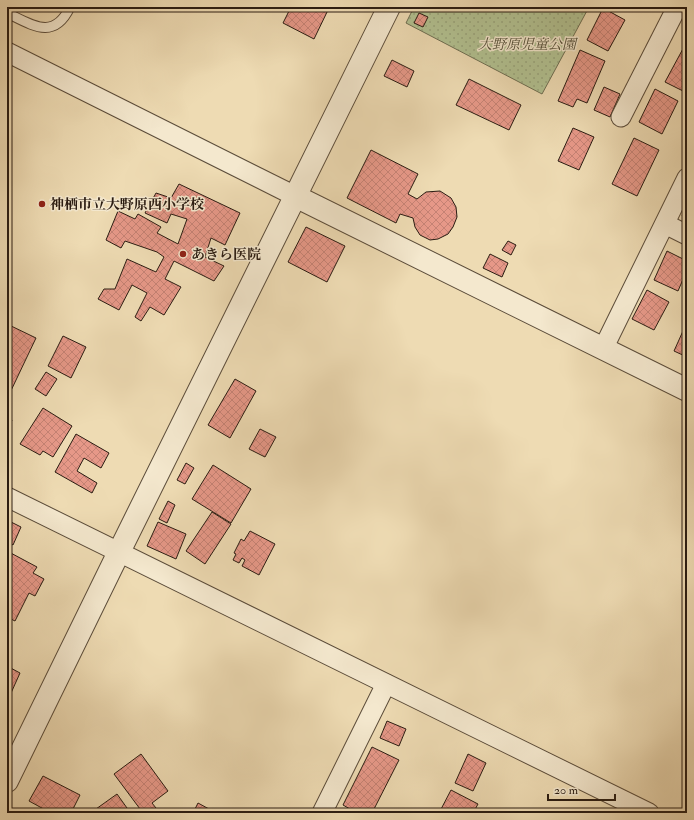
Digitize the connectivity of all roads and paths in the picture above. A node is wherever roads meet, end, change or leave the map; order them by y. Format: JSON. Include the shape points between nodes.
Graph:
{"nodes":[{"id":1,"x":70,"y":7,"type":"edge"},
{"id":2,"x":389,"y":7,"type":"edge"},
{"id":3,"x":677,"y":7,"type":"edge"},
{"id":4,"x":7,"y":13,"type":"edge"},
{"id":5,"x":7,"y":52,"type":"edge"},
{"id":6,"x":621,"y":117,"type":"dead end"},
{"id":7,"x":687,"y":178,"type":"edge"},
{"id":8,"x":295,"y":196,"type":"junction"},
{"id":9,"x":665,"y":224,"type":"junction"},
{"id":10,"x":687,"y":235,"type":"edge"},
{"id":11,"x":603,"y":349,"type":"junction"},
{"id":12,"x":687,"y":390,"type":"edge"},
{"id":13,"x":7,"y":497,"type":"edge"},
{"id":14,"x":119,"y":552,"type":"junction"},
{"id":15,"x":386,"y":684,"type":"junction"},
{"id":16,"x":7,"y":781,"type":"edge"},
{"id":17,"x":322,"y":813,"type":"edge"},
{"id":18,"x":649,"y":813,"type":"edge"}],
"edges":[{"from":1,"to":4,"type":"lane","via":[[65,17],[51,27],[36,27]]},
{"from":2,"to":8,"type":"street"},
{"from":3,"to":6,"type":"street"},
{"from":5,"to":8,"type":"street"},
{"from":7,"to":9,"type":"street"},
{"from":8,"to":11,"type":"street"},
{"from":8,"to":14,"type":"street"},
{"from":9,"to":10,"type":"street"},
{"from":9,"to":11,"type":"street"},
{"from":11,"to":12,"type":"street"},
{"from":13,"to":14,"type":"street"},
{"from":14,"to":15,"type":"street"},
{"from":14,"to":16,"type":"street"},
{"from":15,"to":17,"type":"street"},
{"from":15,"to":18,"type":"street"}]}
